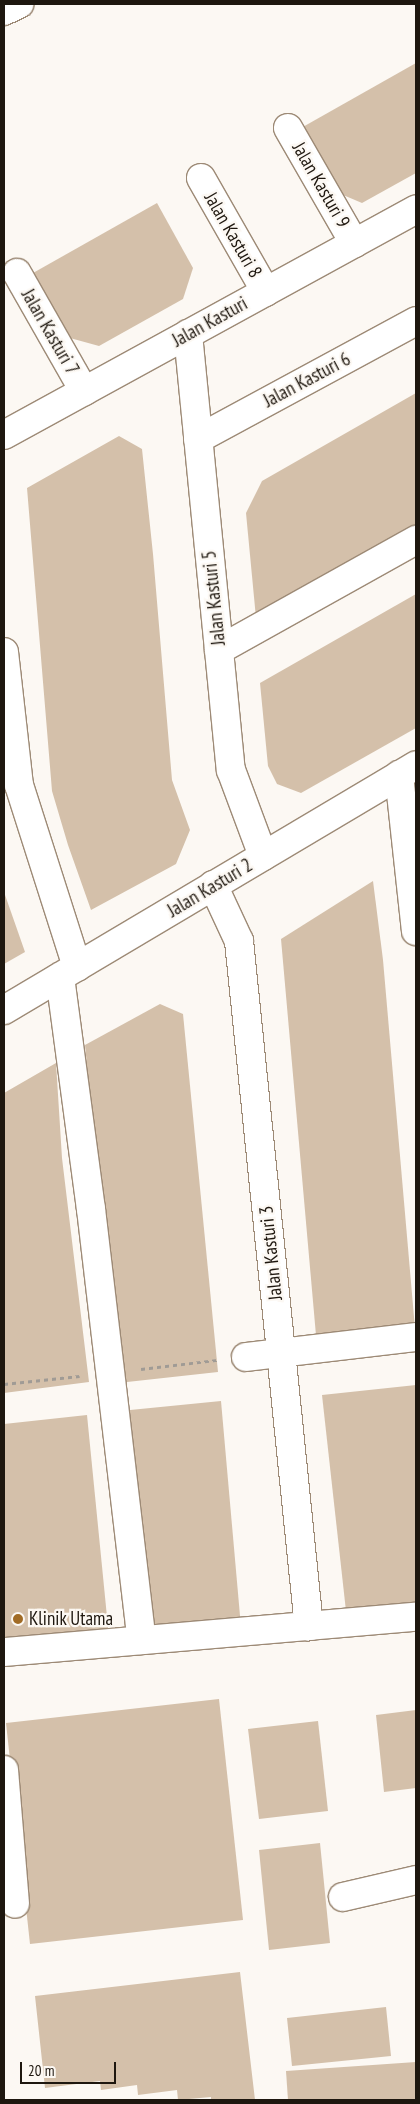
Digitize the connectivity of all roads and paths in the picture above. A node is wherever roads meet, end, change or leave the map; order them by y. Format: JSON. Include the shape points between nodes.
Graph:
{"nodes":[{"id":1,"x":18,"y":4,"type":"edge"},
{"id":2,"x":4,"y":12,"type":"edge"},
{"id":3,"x":288,"y":128,"type":"dead end"},
{"id":4,"x":200,"y":178,"type":"dead end"},
{"id":5,"x":416,"y":209,"type":"edge"},
{"id":6,"x":354,"y":243,"type":"junction"},
{"id":7,"x":16,"y":273,"type":"dead end"},
{"id":8,"x":266,"y":292,"type":"junction"},
{"id":9,"x":416,"y":321,"type":"edge"},
{"id":10,"x":188,"y":334,"type":"junction"},
{"id":11,"x":84,"y":391,"type":"junction"},
{"id":12,"x":4,"y":435,"type":"edge"},
{"id":13,"x":198,"y":439,"type":"junction"},
{"id":14,"x":416,"y":540,"type":"edge"},
{"id":15,"x":219,"y":650,"type":"junction"},
{"id":16,"x":4,"y":652,"type":"edge"},
{"id":17,"x":408,"y":770,"type":"edge"},
{"id":18,"x":263,"y":856,"type":"junction"},
{"id":19,"x":214,"y":886,"type":"junction"},
{"id":20,"x":416,"y":931,"type":"edge"},
{"id":21,"x":68,"y":972,"type":"junction"},
{"id":22,"x":4,"y":1010,"type":"edge"},
{"id":23,"x":416,"y":1337,"type":"edge"},
{"id":24,"x":281,"y":1353,"type":"junction"},
{"id":25,"x":246,"y":1357,"type":"joint"},
{"id":26,"x":111,"y":1373,"type":"junction"},
{"id":27,"x":4,"y":1384,"type":"edge"},
{"id":28,"x":416,"y":1616,"type":"edge"},
{"id":29,"x":309,"y":1626,"type":"junction"},
{"id":30,"x":142,"y":1640,"type":"junction"},
{"id":31,"x":4,"y":1652,"type":"edge"},
{"id":32,"x":4,"y":1770,"type":"edge"},
{"id":33,"x":416,"y":1880,"type":"edge"},
{"id":34,"x":342,"y":1897,"type":"dead end"},
{"id":35,"x":16,"y":1904,"type":"dead end"}],
"edges":[{"from":1,"to":2,"type":"street"},
{"from":3,"to":6,"type":"street","name":"Jalan Kasturi 9"},
{"from":4,"to":8,"type":"street","name":"Jalan Kasturi 8"},
{"from":5,"to":6,"type":"street","name":"Jalan Kasturi"},
{"from":6,"to":8,"type":"street","name":"Jalan Kasturi"},
{"from":7,"to":11,"type":"street","name":"Jalan Kasturi 7"},
{"from":8,"to":10,"type":"street","name":"Jalan Kasturi"},
{"from":9,"to":13,"type":"street","name":"Jalan Kasturi 6"},
{"from":10,"to":11,"type":"street","name":"Jalan Kasturi"},
{"from":10,"to":13,"type":"street","name":"Jalan Kasturi 5"},
{"from":11,"to":12,"type":"street","name":"Jalan Kasturi"},
{"from":13,"to":15,"type":"street","name":"Jalan Kasturi 5"},
{"from":14,"to":15,"type":"street"},
{"from":15,"to":18,"type":"street","name":"Jalan Kasturi 5","via":[[231,770]]},
{"from":16,"to":21,"type":"street","via":[[19,785]]},
{"from":17,"to":18,"type":"street","name":"Jalan Kasturi 2"},
{"from":17,"to":20,"type":"street"},
{"from":18,"to":19,"type":"street","name":"Jalan Kasturi 2"},
{"from":19,"to":21,"type":"street","name":"Jalan Kasturi 2"},
{"from":19,"to":24,"type":"street","name":"Jalan Kasturi 3","via":[[239,940]]},
{"from":21,"to":22,"type":"street","name":"Jalan Kasturi 2"},
{"from":21,"to":26,"type":"street"},
{"from":23,"to":24,"type":"street"},
{"from":24,"to":25,"type":"street"},
{"from":24,"to":29,"type":"street","name":"Jalan Kasturi 3"},
{"from":25,"to":26,"type":"path"},
{"from":26,"to":27,"type":"path"},
{"from":26,"to":30,"type":"street"},
{"from":28,"to":29,"type":"street"},
{"from":29,"to":30,"type":"street"},
{"from":30,"to":31,"type":"street"},
{"from":32,"to":35,"type":"street"},
{"from":33,"to":34,"type":"street"}]}
